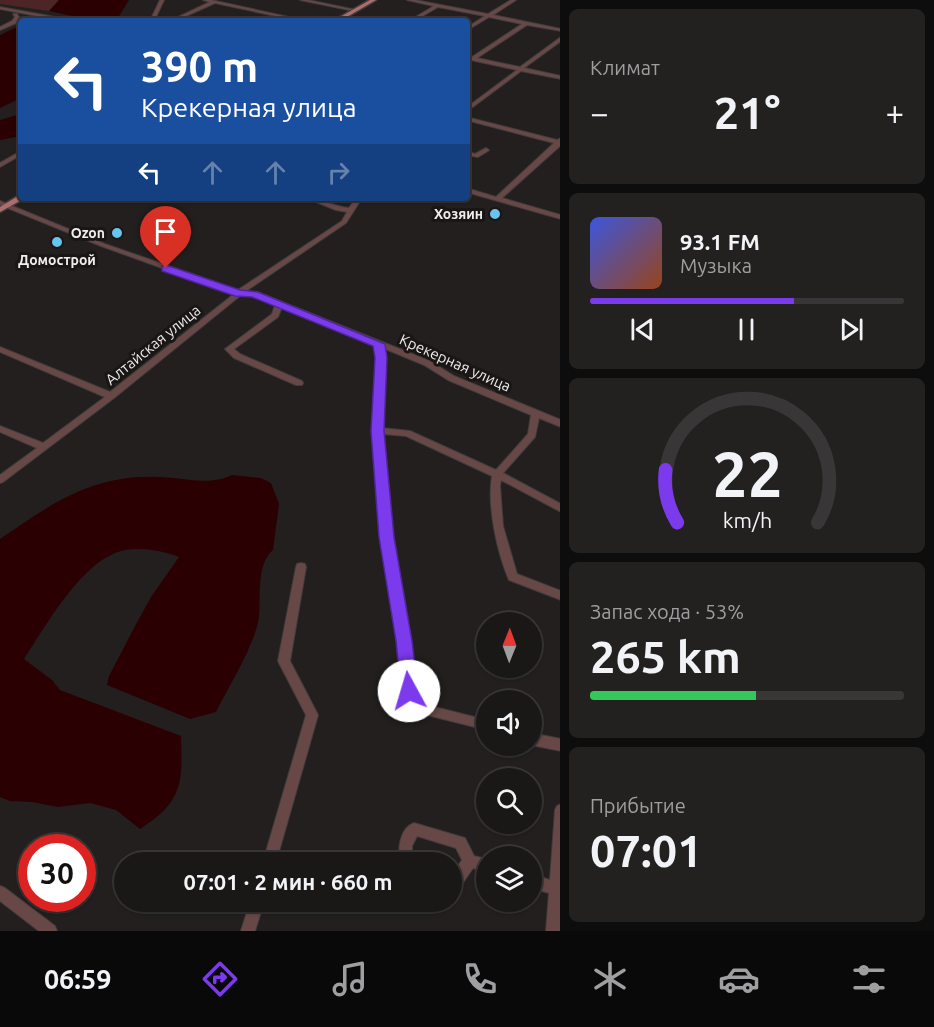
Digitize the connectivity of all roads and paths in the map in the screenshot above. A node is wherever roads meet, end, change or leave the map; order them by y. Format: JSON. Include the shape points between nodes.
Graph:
{"nodes":[{"id":1,"x":162,"y":0,"type":"edge"},
{"id":2,"x":205,"y":0,"type":"edge"},
{"id":3,"x":302,"y":0,"type":"edge"},
{"id":4,"x":374,"y":0,"type":"edge"},
{"id":5,"x":409,"y":0,"type":"edge"},
{"id":6,"x":514,"y":0,"type":"edge"},
{"id":7,"x":216,"y":1,"type":"edge"},
{"id":8,"x":437,"y":6,"type":"junction"},
{"id":9,"x":0,"y":8,"type":"edge"},
{"id":10,"x":354,"y":10,"type":"junction"},
{"id":11,"x":15,"y":15,"type":"dead end"},
{"id":12,"x":489,"y":16,"type":"junction"},
{"id":13,"x":182,"y":17,"type":"joint"},
{"id":14,"x":55,"y":18,"type":"edge"},
{"id":15,"x":153,"y":18,"type":"edge"},
{"id":16,"x":187,"y":18,"type":"edge"},
{"id":17,"x":292,"y":18,"type":"edge"},
{"id":18,"x":341,"y":18,"type":"edge"},
{"id":19,"x":416,"y":18,"type":"edge"},
{"id":20,"x":526,"y":23,"type":"junction"},
{"id":21,"x":470,"y":28,"type":"edge"},
{"id":22,"x":0,"y":29,"type":"edge"},
{"id":23,"x":560,"y":30,"type":"edge"},
{"id":24,"x":560,"y":39,"type":"edge"},
{"id":25,"x":470,"y":58,"type":"edge"},
{"id":26,"x":474,"y":58,"type":"junction"},
{"id":27,"x":520,"y":68,"type":"junction"},
{"id":28,"x":560,"y":78,"type":"edge"},
{"id":29,"x":470,"y":108,"type":"edge"},
{"id":30,"x":470,"y":119,"type":"edge"},
{"id":31,"x":560,"y":141,"type":"edge"},
{"id":32,"x":486,"y":150,"type":"dead end"},
{"id":33,"x":470,"y":154,"type":"edge"},
{"id":34,"x":18,"y":155,"type":"edge"},
{"id":35,"x":0,"y":165,"type":"edge"},
{"id":36,"x":470,"y":191,"type":"edge"},
{"id":37,"x":18,"y":199,"type":"edge"},
{"id":38,"x":497,"y":199,"type":"junction"},
{"id":39,"x":316,"y":201,"type":"edge"},
{"id":40,"x":356,"y":201,"type":"edge"},
{"id":41,"x":2,"y":206,"type":"edge"},
{"id":42,"x":351,"y":210,"type":"junction"},
{"id":43,"x":560,"y":217,"type":"edge"},
{"id":44,"x":239,"y":294,"type":"junction"},
{"id":45,"x":279,"y":305,"type":"junction"},
{"id":46,"x":379,"y":344,"type":"junction"},
{"id":47,"x":0,"y":350,"type":"edge"},
{"id":48,"x":299,"y":383,"type":"dead end"},
{"id":49,"x":111,"y":396,"type":"junction"},
{"id":50,"x":536,"y":413,"type":"junction"},
{"id":51,"x":560,"y":424,"type":"edge"},
{"id":52,"x":0,"y":429,"type":"edge"},
{"id":53,"x":378,"y":431,"type":"junction"},
{"id":54,"x":44,"y":447,"type":"junction"},
{"id":55,"x":497,"y":474,"type":"junction"},
{"id":56,"x":0,"y":480,"type":"edge"},
{"id":57,"x":560,"y":507,"type":"edge"},
{"id":58,"x":301,"y":567,"type":"dead end"},
{"id":59,"x":560,"y":596,"type":"edge"},
{"id":60,"x":476,"y":722,"type":"edge"},
{"id":61,"x":542,"y":741,"type":"edge"},
{"id":62,"x":560,"y":745,"type":"edge"},
{"id":63,"x":560,"y":836,"type":"edge"},
{"id":64,"x":271,"y":852,"type":"edge"},
{"id":65,"x":405,"y":852,"type":"edge"},
{"id":66,"x":470,"y":861,"type":"junction"},
{"id":67,"x":476,"y":863,"type":"edge"},
{"id":68,"x":462,"y":872,"type":"edge"},
{"id":69,"x":542,"y":884,"type":"edge"},
{"id":70,"x":558,"y":889,"type":"edge"},
{"id":71,"x":0,"y":892,"type":"edge"},
{"id":72,"x":254,"y":912,"type":"edge"},
{"id":73,"x":50,"y":931,"type":"edge"},
{"id":74,"x":248,"y":931,"type":"edge"},
{"id":75,"x":553,"y":931,"type":"edge"}],
"edges":[{"from":1,"to":15,"type":"street"},
{"from":2,"to":7,"type":"street"},
{"from":3,"to":10,"type":"street"},
{"from":4,"to":10,"type":"main road"},
{"from":5,"to":8,"type":"street"},
{"from":6,"to":12,"type":"street"},
{"from":7,"to":13,"type":"street"},
{"from":7,"to":17,"type":"street"},
{"from":8,"to":12,"type":"street"},
{"from":8,"to":19,"type":"street"},
{"from":9,"to":14,"type":"street"},
{"from":10,"to":18,"type":"main road"},
{"from":11,"to":22,"type":"street","via":[[14,22]]},
{"from":12,"to":20,"type":"street"},
{"from":12,"to":21,"type":"street"},
{"from":13,"to":16,"type":"street"},
{"from":20,"to":23,"type":"street"},
{"from":20,"to":26,"type":"street"},
{"from":24,"to":27,"type":"street"},
{"from":25,"to":26,"type":"street"},
{"from":26,"to":27,"type":"street"},
{"from":27,"to":28,"type":"street"},
{"from":27,"to":29,"type":"street"},
{"from":30,"to":31,"type":"street"},
{"from":31,"to":38,"type":"street"},
{"from":32,"to":33,"type":"street","via":[[476,156]]},
{"from":34,"to":35,"type":"street"},
{"from":36,"to":38,"type":"street"},
{"from":37,"to":41,"type":"main road"},
{"from":38,"to":43,"type":"street"},
{"from":39,"to":42,"type":"street","via":[[338,210]]},
{"from":40,"to":42,"type":"street","name":"Алтайская улица"},
{"from":41,"to":44,"type":"street","name":"Крекерная улица"},
{"from":42,"to":44,"type":"street","name":"Алтайская улица","via":[[350,217],[326,236]]},
{"from":44,"to":45,"type":"street","name":"Крекерная улица","via":[[254,294]]},
{"from":44,"to":49,"type":"street","name":"Алтайская улица"},
{"from":45,"to":46,"type":"street","name":"Крекерная улица"},
{"from":45,"to":48,"type":"street","via":[[275,315],[229,349]]},
{"from":46,"to":50,"type":"street","name":"Крекерная улица"},
{"from":46,"to":53,"type":"street"},
{"from":47,"to":49,"type":"street"},
{"from":49,"to":54,"type":"street","name":"Алтайская улица"},
{"from":50,"to":51,"type":"street","name":"Крекерная улица"},
{"from":50,"to":55,"type":"street","via":[[532,435]]},
{"from":52,"to":54,"type":"street"},
{"from":53,"to":55,"type":"street","via":[[407,433]]},
{"from":53,"to":60,"type":"street","via":[[387,537],[409,691],[423,709]]},
{"from":54,"to":56,"type":"street","name":"Алтайская улица"},
{"from":55,"to":57,"type":"street"},
{"from":55,"to":59,"type":"street","via":[[498,526],[513,577]]},
{"from":58,"to":64,"type":"street","via":[[284,661],[312,715]]},
{"from":61,"to":62,"type":"street"},
{"from":63,"to":70,"type":"street"},
{"from":65,"to":66,"type":"street","via":[[414,829],[459,843]]},
{"from":66,"to":67,"type":"street"},
{"from":66,"to":68,"type":"street"},
{"from":69,"to":70,"type":"street"},
{"from":70,"to":75,"type":"street"},
{"from":71,"to":73,"type":"street"},
{"from":72,"to":74,"type":"street"}]}
